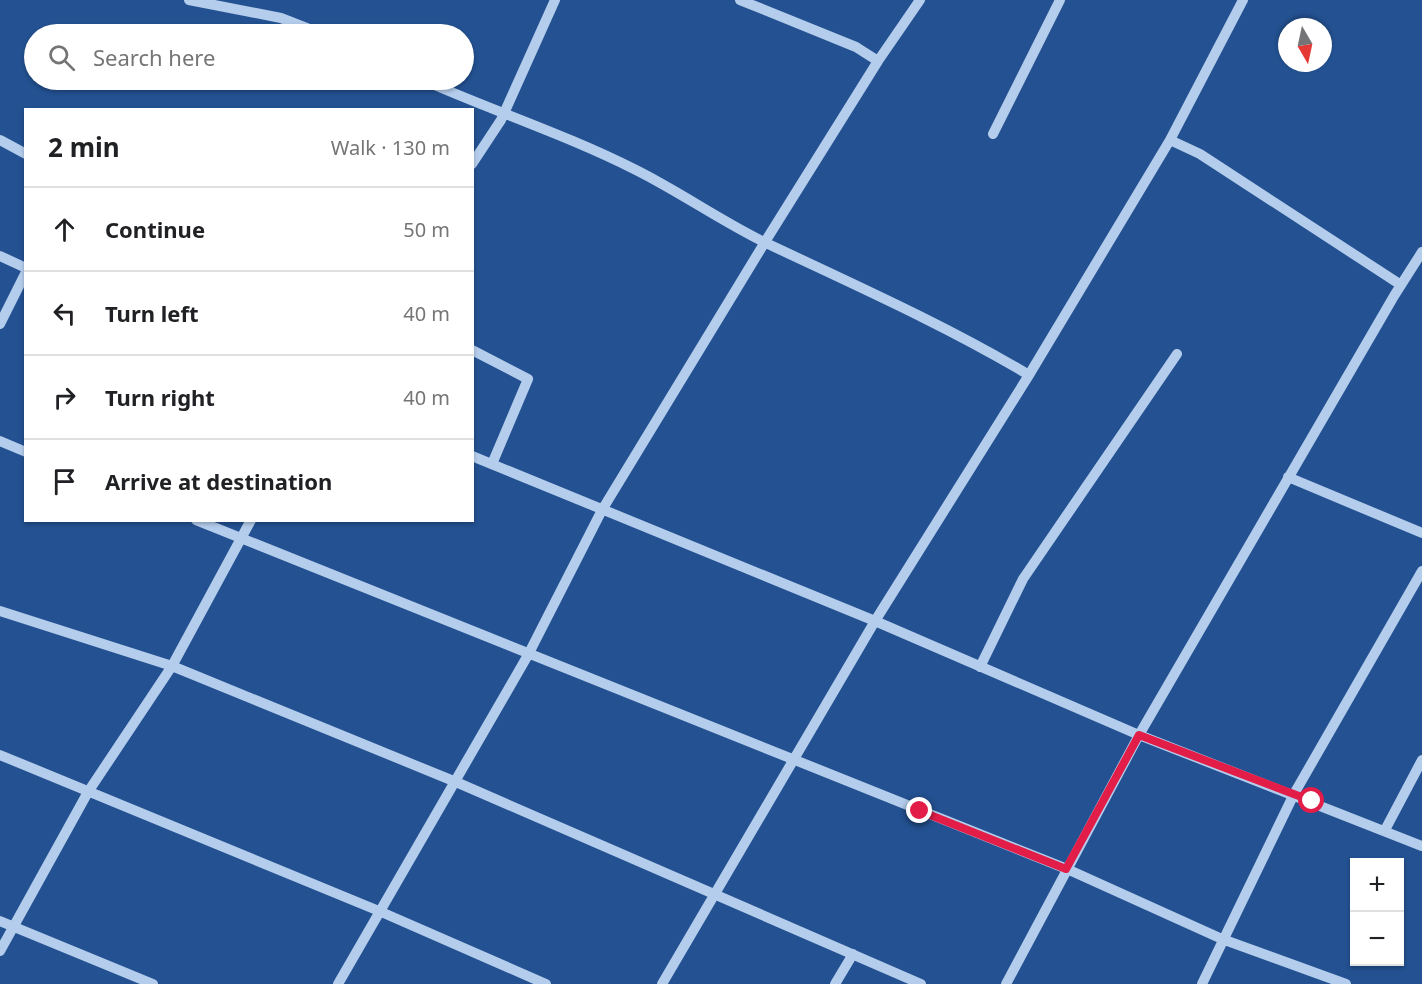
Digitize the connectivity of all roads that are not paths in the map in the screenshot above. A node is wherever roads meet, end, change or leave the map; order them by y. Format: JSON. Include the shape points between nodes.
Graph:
{"nodes":[{"id":1,"x":189,"y":0,"type":"edge"},
{"id":2,"x":555,"y":0,"type":"edge"},
{"id":3,"x":740,"y":0,"type":"edge"},
{"id":4,"x":920,"y":0,"type":"edge"},
{"id":5,"x":1060,"y":0,"type":"edge"},
{"id":6,"x":1243,"y":0,"type":"edge"},
{"id":7,"x":296,"y":24,"type":"edge"},
{"id":8,"x":878,"y":61,"type":"junction"},
{"id":9,"x":449,"y":90,"type":"edge"},
{"id":10,"x":505,"y":112,"type":"junction"},
{"id":11,"x":993,"y":134,"type":"dead end"},
{"id":12,"x":0,"y":140,"type":"edge"},
{"id":13,"x":1170,"y":140,"type":"junction"},
{"id":14,"x":24,"y":153,"type":"edge"},
{"id":15,"x":474,"y":161,"type":"edge"},
{"id":16,"x":765,"y":242,"type":"junction"},
{"id":17,"x":1422,"y":252,"type":"edge"},
{"id":18,"x":0,"y":256,"type":"edge"},
{"id":19,"x":24,"y":269,"type":"edge"},
{"id":20,"x":24,"y":274,"type":"edge"},
{"id":21,"x":1401,"y":285,"type":"junction"},
{"id":22,"x":0,"y":324,"type":"edge"},
{"id":23,"x":474,"y":351,"type":"edge"},
{"id":24,"x":1177,"y":354,"type":"dead end"},
{"id":25,"x":1029,"y":375,"type":"junction"},
{"id":26,"x":0,"y":441,"type":"edge"},
{"id":27,"x":24,"y":451,"type":"edge"},
{"id":28,"x":474,"y":457,"type":"edge"},
{"id":29,"x":492,"y":464,"type":"junction"},
{"id":30,"x":1288,"y":477,"type":"junction"},
{"id":31,"x":602,"y":510,"type":"junction"},
{"id":32,"x":201,"y":522,"type":"edge"},
{"id":33,"x":250,"y":522,"type":"edge"},
{"id":34,"x":1422,"y":532,"type":"edge"},
{"id":35,"x":241,"y":539,"type":"junction"},
{"id":36,"x":1422,"y":571,"type":"edge"},
{"id":37,"x":0,"y":611,"type":"edge"},
{"id":38,"x":875,"y":621,"type":"junction"},
{"id":39,"x":528,"y":656,"type":"junction"},
{"id":40,"x":172,"y":666,"type":"junction"},
{"id":41,"x":980,"y":667,"type":"junction"},
{"id":42,"x":1139,"y":735,"type":"junction"},
{"id":43,"x":0,"y":755,"type":"edge"},
{"id":44,"x":1422,"y":760,"type":"edge"},
{"id":45,"x":794,"y":761,"type":"junction"},
{"id":46,"x":456,"y":782,"type":"junction"},
{"id":47,"x":88,"y":792,"type":"junction"},
{"id":48,"x":1294,"y":794,"type":"junction"},
{"id":49,"x":1385,"y":830,"type":"junction"},
{"id":50,"x":1422,"y":846,"type":"edge"},
{"id":51,"x":1066,"y":869,"type":"junction"},
{"id":52,"x":717,"y":893,"type":"junction"},
{"id":53,"x":379,"y":911,"type":"junction"},
{"id":54,"x":0,"y":921,"type":"edge"},
{"id":55,"x":12,"y":926,"type":"junction"},
{"id":56,"x":1222,"y":939,"type":"junction"},
{"id":57,"x":0,"y":951,"type":"edge"},
{"id":58,"x":853,"y":954,"type":"junction"},
{"id":59,"x":153,"y":984,"type":"edge"},
{"id":60,"x":338,"y":984,"type":"edge"},
{"id":61,"x":546,"y":984,"type":"edge"},
{"id":62,"x":662,"y":984,"type":"edge"},
{"id":63,"x":835,"y":984,"type":"edge"},
{"id":64,"x":921,"y":984,"type":"edge"},
{"id":65,"x":1006,"y":984,"type":"edge"},
{"id":66,"x":1202,"y":984,"type":"edge"},
{"id":67,"x":1346,"y":984,"type":"edge"}],
"edges":[{"from":1,"to":7,"type":"street","via":[[218,3]]},
{"from":2,"to":10,"type":"street"},
{"from":3,"to":8,"type":"street","via":[[856,47]]},
{"from":4,"to":8,"type":"street"},
{"from":5,"to":11,"type":"street"},
{"from":6,"to":13,"type":"street"},
{"from":8,"to":16,"type":"street"},
{"from":9,"to":10,"type":"street"},
{"from":10,"to":15,"type":"street"},
{"from":10,"to":16,"type":"street","via":[[636,170]]},
{"from":12,"to":14,"type":"street"},
{"from":13,"to":21,"type":"street","via":[[1200,154]]},
{"from":13,"to":25,"type":"street"},
{"from":16,"to":25,"type":"street","via":[[848,280]]},
{"from":16,"to":31,"type":"street"},
{"from":17,"to":21,"type":"street"},
{"from":18,"to":19,"type":"street"},
{"from":20,"to":22,"type":"street"},
{"from":21,"to":30,"type":"street"},
{"from":23,"to":29,"type":"street","via":[[528,379]]},
{"from":24,"to":41,"type":"street","via":[[1023,579]]},
{"from":25,"to":38,"type":"street"},
{"from":26,"to":27,"type":"street"},
{"from":28,"to":29,"type":"street"},
{"from":29,"to":31,"type":"street"},
{"from":30,"to":34,"type":"street"},
{"from":30,"to":42,"type":"street"},
{"from":31,"to":38,"type":"street"},
{"from":31,"to":39,"type":"street"},
{"from":32,"to":35,"type":"street"},
{"from":33,"to":35,"type":"street"},
{"from":35,"to":39,"type":"street"},
{"from":35,"to":40,"type":"street"},
{"from":36,"to":48,"type":"street"},
{"from":37,"to":40,"type":"street"},
{"from":38,"to":41,"type":"street"},
{"from":38,"to":45,"type":"street"},
{"from":39,"to":45,"type":"street"},
{"from":39,"to":46,"type":"street"},
{"from":40,"to":46,"type":"street"},
{"from":40,"to":47,"type":"street"},
{"from":41,"to":42,"type":"street"},
{"from":42,"to":48,"type":"street"},
{"from":42,"to":51,"type":"street"},
{"from":43,"to":47,"type":"street"},
{"from":44,"to":49,"type":"street"},
{"from":45,"to":51,"type":"street"},
{"from":45,"to":52,"type":"street"},
{"from":46,"to":52,"type":"street"},
{"from":46,"to":53,"type":"street"},
{"from":47,"to":53,"type":"street"},
{"from":47,"to":55,"type":"street"},
{"from":48,"to":49,"type":"street"},
{"from":48,"to":56,"type":"street"},
{"from":49,"to":50,"type":"street"},
{"from":51,"to":56,"type":"street"},
{"from":51,"to":65,"type":"street"},
{"from":52,"to":58,"type":"street"},
{"from":52,"to":62,"type":"street"},
{"from":53,"to":60,"type":"street"},
{"from":53,"to":61,"type":"street"},
{"from":54,"to":55,"type":"street"},
{"from":55,"to":57,"type":"street"},
{"from":55,"to":59,"type":"street"},
{"from":56,"to":66,"type":"street"},
{"from":56,"to":67,"type":"street"},
{"from":58,"to":63,"type":"street"},
{"from":58,"to":64,"type":"street"}]}
